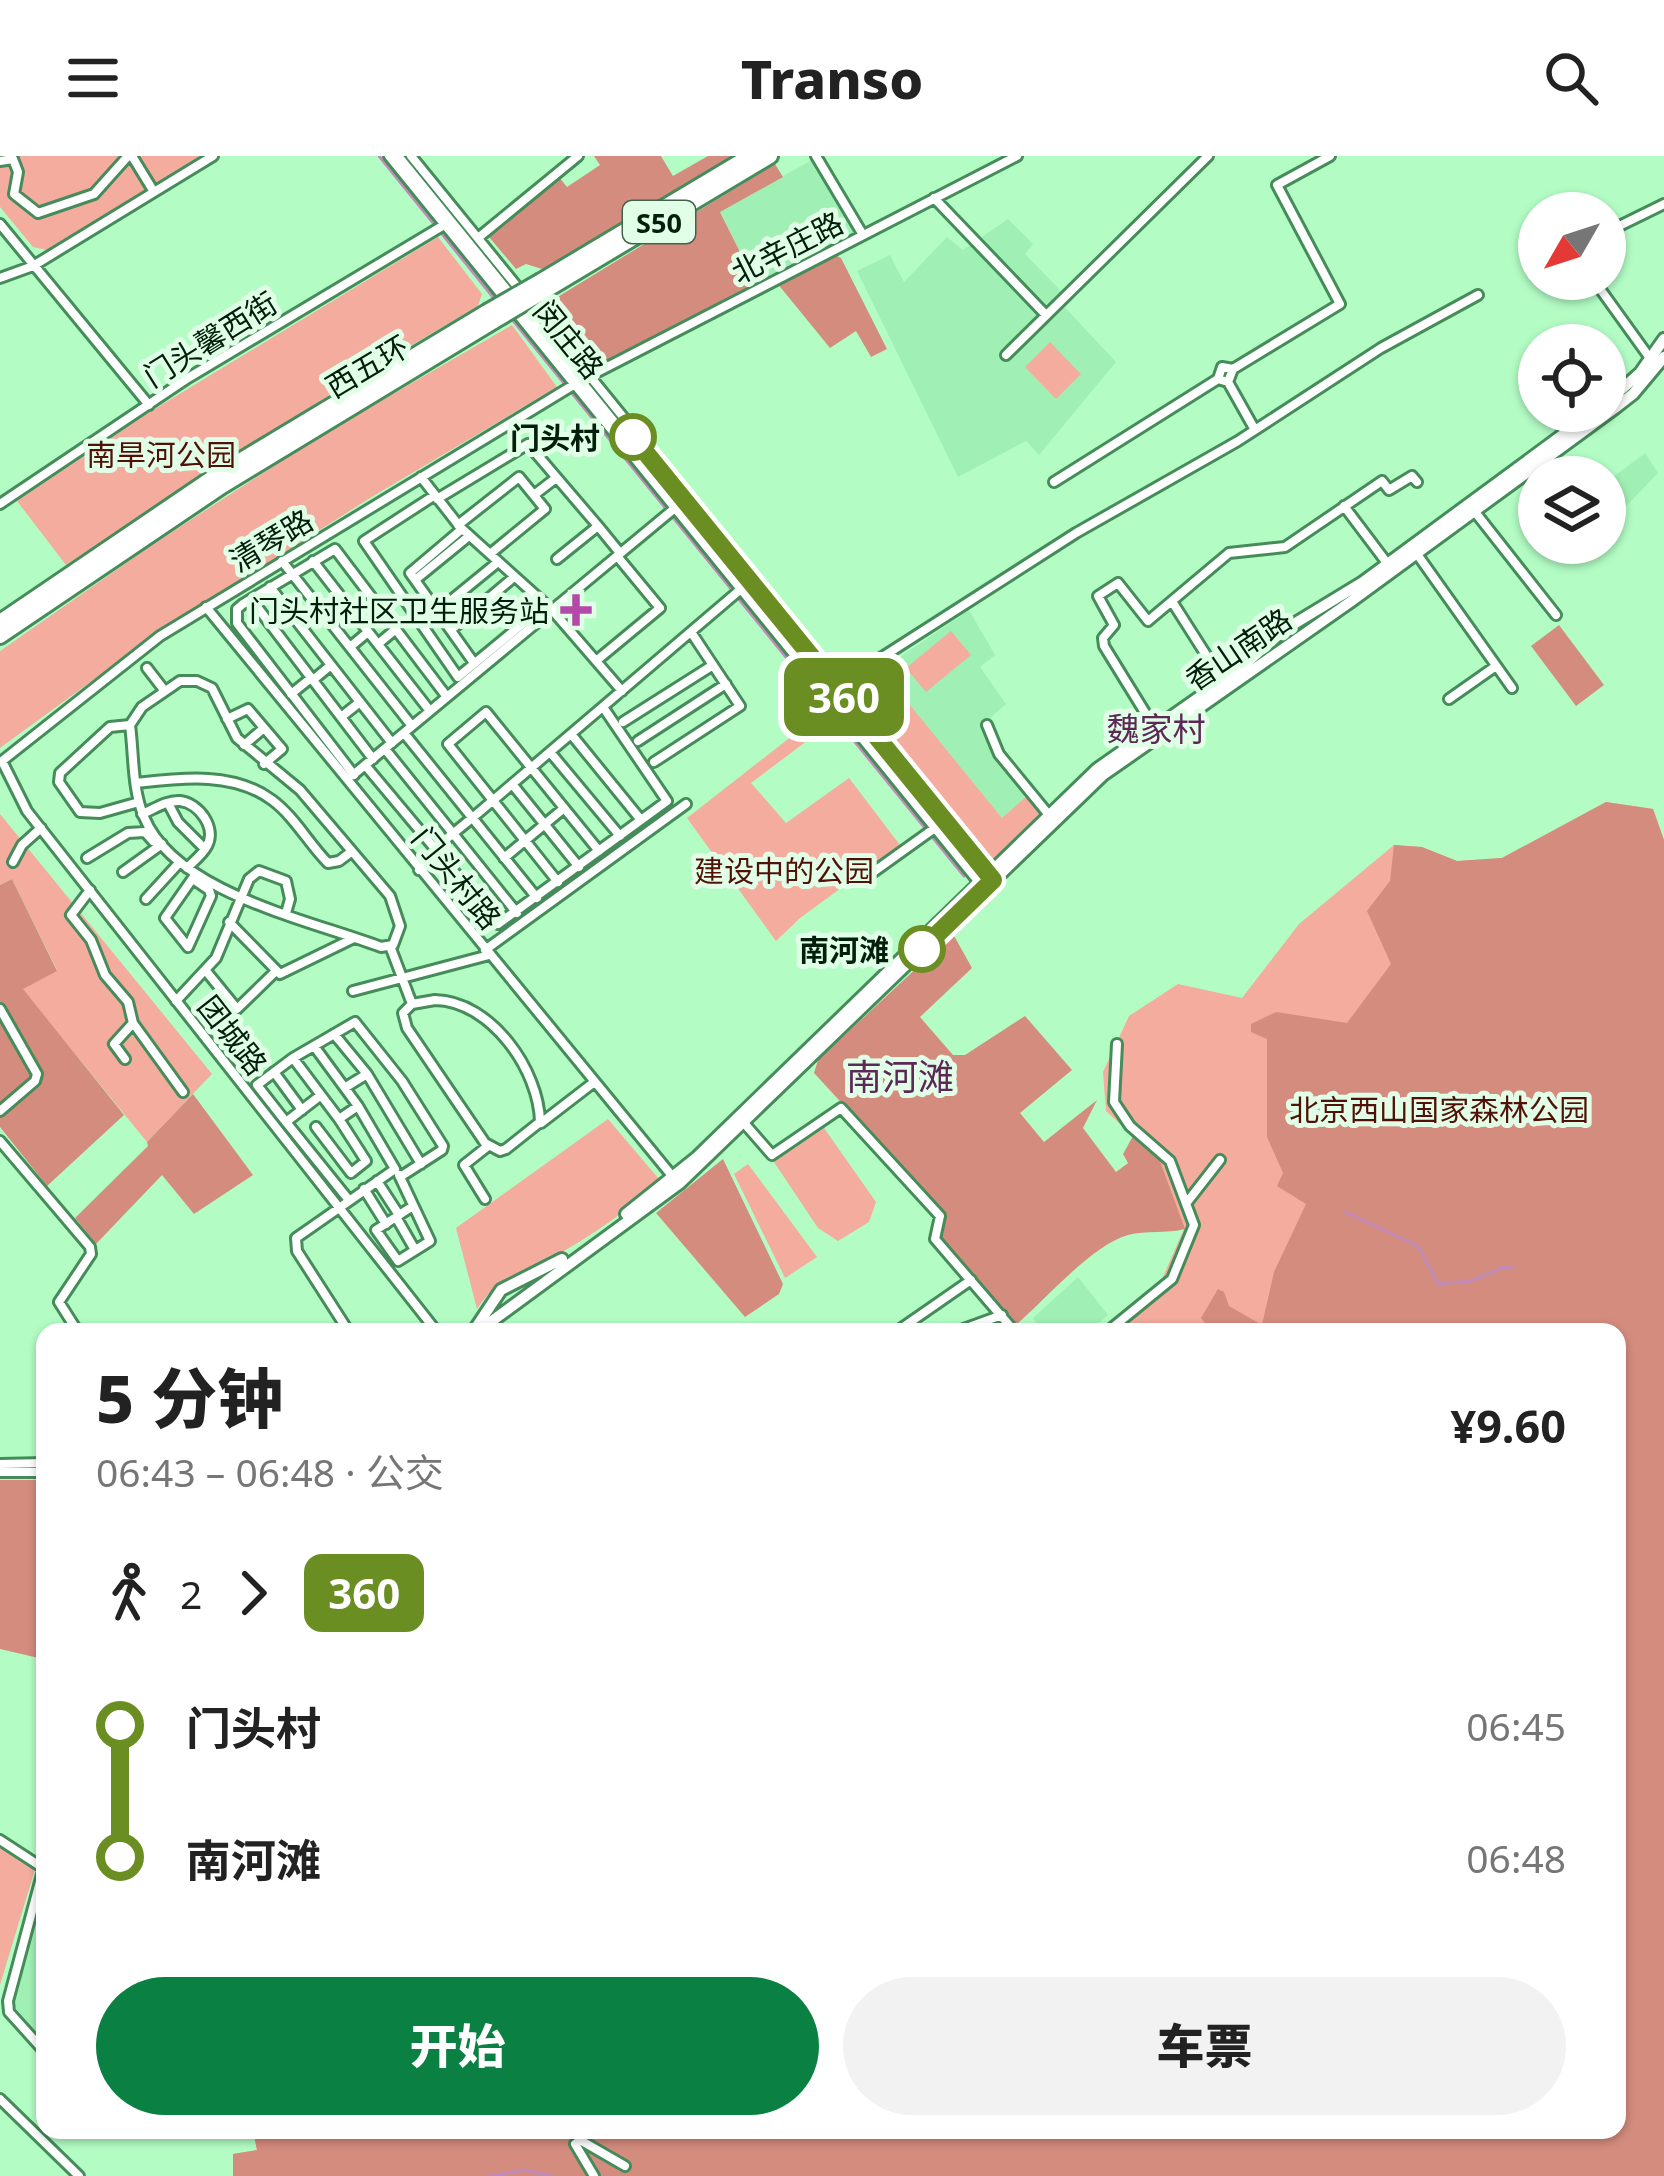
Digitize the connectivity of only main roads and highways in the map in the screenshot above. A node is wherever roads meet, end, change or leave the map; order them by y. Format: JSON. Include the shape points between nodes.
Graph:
{"nodes":[{"id":1,"x":400,"y":156,"type":"edge"},
{"id":2,"x":750,"y":156,"type":"edge"},
{"id":3,"x":770,"y":156,"type":"edge"},
{"id":4,"x":544,"y":285,"type":"junction"},
{"id":5,"x":490,"y":317,"type":"junction"},
{"id":6,"x":1664,"y":339,"type":"edge"},
{"id":7,"x":1657,"y":361,"type":"edge"},
{"id":8,"x":582,"y":379,"type":"junction"},
{"id":9,"x":1626,"y":387,"type":"edge"},
{"id":10,"x":1567,"y":432,"type":"edge"},
{"id":11,"x":0,"y":622,"type":"edge"},
{"id":12,"x":0,"y":636,"type":"edge"},
{"id":13,"x":1155,"y":730,"type":"junction"},
{"id":14,"x":988,"y":879,"type":"junction"},
{"id":15,"x":480,"y":1323,"type":"edge"},
{"id":16,"x":487,"y":1323,"type":"edge"}],
"edges":[{"from":1,"to":8,"type":"main road","name":"闵庄路"},
{"from":1,"to":8,"type":"main road","name":"闵庄路"},
{"from":2,"to":4,"type":"highway","name":"西五环","number":"S50"},
{"from":3,"to":4,"type":"highway","name":"西五环","number":"S50"},
{"from":4,"to":5,"type":"highway","name":"西五环","number":"S50","bridge":true},
{"from":5,"to":11,"type":"highway","name":"西五环","number":"S50","via":[[215,476]]},
{"from":5,"to":12,"type":"highway","name":"西五环","number":"S50"},
{"from":6,"to":7,"type":"main road","name":"香山南路"},
{"from":7,"to":9,"type":"main road","name":"香山南路"},
{"from":7,"to":13,"type":"main road","name":"香山南路","via":[[1633,394],[1475,512]]},
{"from":8,"to":14,"type":"main road","name":"闵庄路"},
{"from":8,"to":14,"type":"main road","name":"闵庄路","via":[[938,827]]},
{"from":10,"to":13,"type":"main road","name":"香山南路"},
{"from":13,"to":14,"type":"main road","name":"香山南路"},
{"from":13,"to":14,"type":"main road","name":"香山南路","via":[[1097,769]]},
{"from":14,"to":15,"type":"main road","name":"香山南路","via":[[674,1178],[574,1251],[501,1289]]},
{"from":14,"to":16,"type":"main road","name":"香山南路","via":[[660,1200]]}]}
